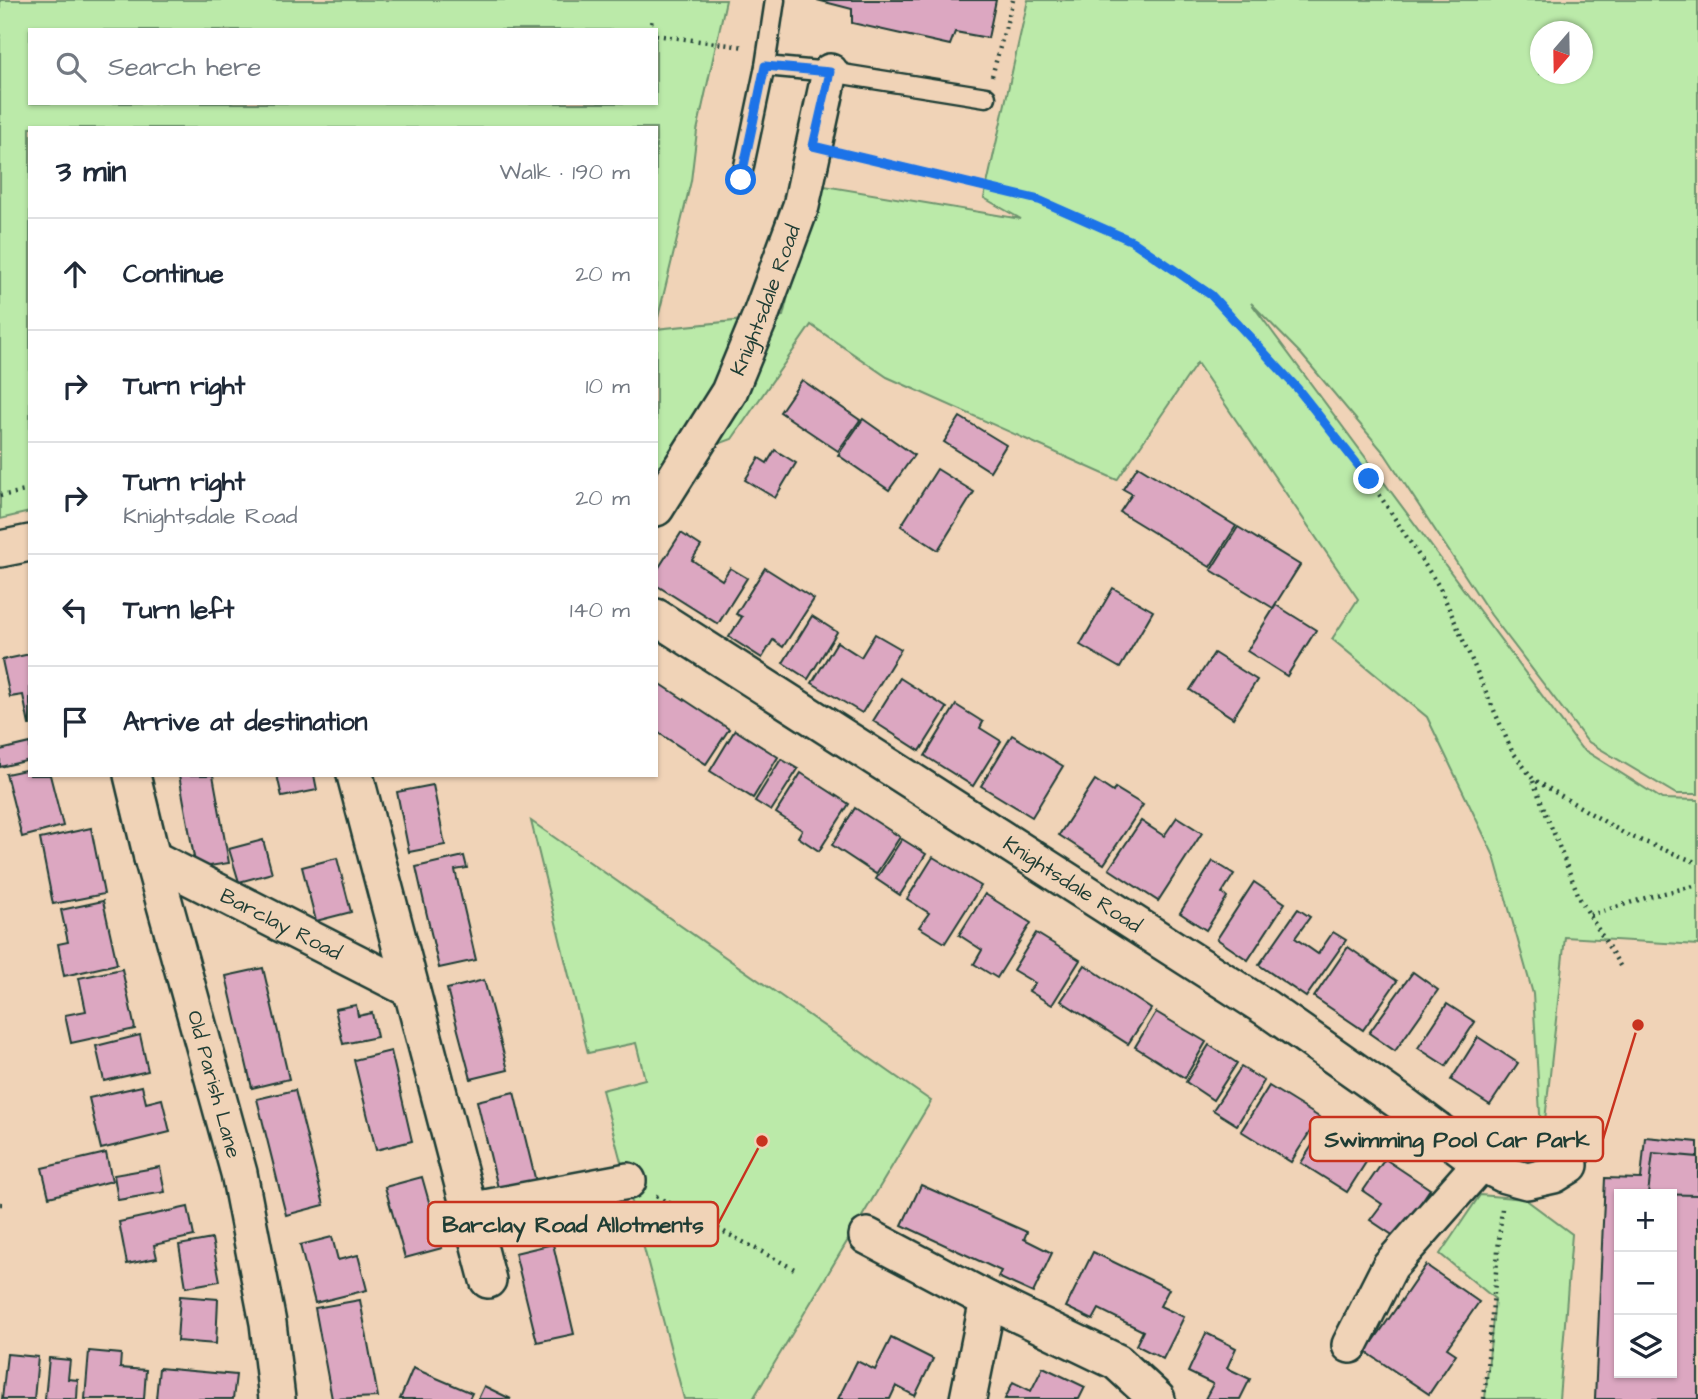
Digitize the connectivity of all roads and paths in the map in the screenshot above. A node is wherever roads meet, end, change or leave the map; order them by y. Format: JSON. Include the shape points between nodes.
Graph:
{"nodes":[{"id":1,"x":775,"y":0,"type":"edge"},
{"id":2,"x":1013,"y":0,"type":"edge"},
{"id":3,"x":652,"y":18,"type":"dead end"},
{"id":4,"x":650,"y":28,"type":"edge"},
{"id":5,"x":658,"y":35,"type":"edge"},
{"id":6,"x":765,"y":58,"type":"junction"},
{"id":7,"x":830,"y":72,"type":"junction"},
{"id":8,"x":986,"y":97,"type":"joint"},
{"id":9,"x":813,"y":146,"type":"junction"},
{"id":10,"x":741,"y":180,"type":"dead end"},
{"id":11,"x":28,"y":490,"type":"edge"},
{"id":12,"x":0,"y":496,"type":"edge"},
{"id":13,"x":658,"y":505,"type":"edge"},
{"id":14,"x":28,"y":543,"type":"edge"},
{"id":15,"x":0,"y":549,"type":"edge"},
{"id":16,"x":658,"y":618,"type":"edge"},
{"id":17,"x":132,"y":777,"type":"edge"},
{"id":18,"x":356,"y":777,"type":"edge"},
{"id":19,"x":1533,"y":779,"type":"junction"},
{"id":20,"x":152,"y":858,"type":"junction"},
{"id":21,"x":1698,"y":863,"type":"edge"},
{"id":22,"x":1698,"y":885,"type":"edge"},
{"id":23,"x":1590,"y":915,"type":"junction"},
{"id":24,"x":1622,"y":969,"type":"dead end"},
{"id":25,"x":411,"y":990,"type":"junction"},
{"id":26,"x":1570,"y":1165,"type":"dead end"},
{"id":27,"x":1493,"y":1169,"type":"junction"},
{"id":28,"x":628,"y":1181,"type":"joint"},
{"id":29,"x":469,"y":1211,"type":"junction"},
{"id":30,"x":867,"y":1236,"type":"dead end"},
{"id":31,"x":798,"y":1270,"type":"dead end"},
{"id":32,"x":488,"y":1280,"type":"dead end"},
{"id":33,"x":988,"y":1300,"type":"junction"},
{"id":34,"x":1350,"y":1345,"type":"dead end"},
{"id":35,"x":277,"y":1399,"type":"edge"},
{"id":36,"x":968,"y":1399,"type":"edge"},
{"id":37,"x":1157,"y":1399,"type":"edge"},
{"id":38,"x":1484,"y":1399,"type":"edge"}],
"edges":[{"from":1,"to":6,"type":"lane"},
{"from":2,"to":8,"type":"path"},
{"from":3,"to":4,"type":"path"},
{"from":5,"to":6,"type":"path"},
{"from":6,"to":7,"type":"lane"},
{"from":6,"to":10,"type":"lane"},
{"from":7,"to":8,"type":"lane"},
{"from":7,"to":9,"type":"street","name":"Knightsdale Road"},
{"from":9,"to":13,"type":"street","name":"Knightsdale Road","via":[[801,206],[729,392]]},
{"from":9,"to":19,"type":"path","via":[[1039,200],[1132,241],[1211,295],[1297,388],[1369,479],[1440,588],[1512,751]]},
{"from":11,"to":12,"type":"path"},
{"from":14,"to":15,"type":"street"},
{"from":16,"to":27,"type":"street","name":"Knightsdale Road","via":[[1266,1008]]},
{"from":17,"to":20,"type":"street","name":"Old Parish Lane"},
{"from":18,"to":25,"type":"street"},
{"from":19,"to":21,"type":"path","via":[[1627,835]]},
{"from":19,"to":23,"type":"path"},
{"from":20,"to":25,"type":"street","name":"Barclay Road"},
{"from":20,"to":35,"type":"street","name":"Old Parish Lane","via":[[239,1173],[268,1323]]},
{"from":22,"to":23,"type":"path"},
{"from":23,"to":24,"type":"path"},
{"from":25,"to":29,"type":"street"},
{"from":26,"to":27,"type":"street","via":[[1554,1175],[1527,1181]]},
{"from":27,"to":34,"type":"street","via":[[1390,1266]]},
{"from":27,"to":38,"type":"path"},
{"from":28,"to":29,"type":"street"},
{"from":28,"to":31,"type":"path"},
{"from":29,"to":32,"type":"street"},
{"from":30,"to":33,"type":"street"},
{"from":33,"to":36,"type":"street"},
{"from":33,"to":37,"type":"street","via":[[1117,1362]]}]}
